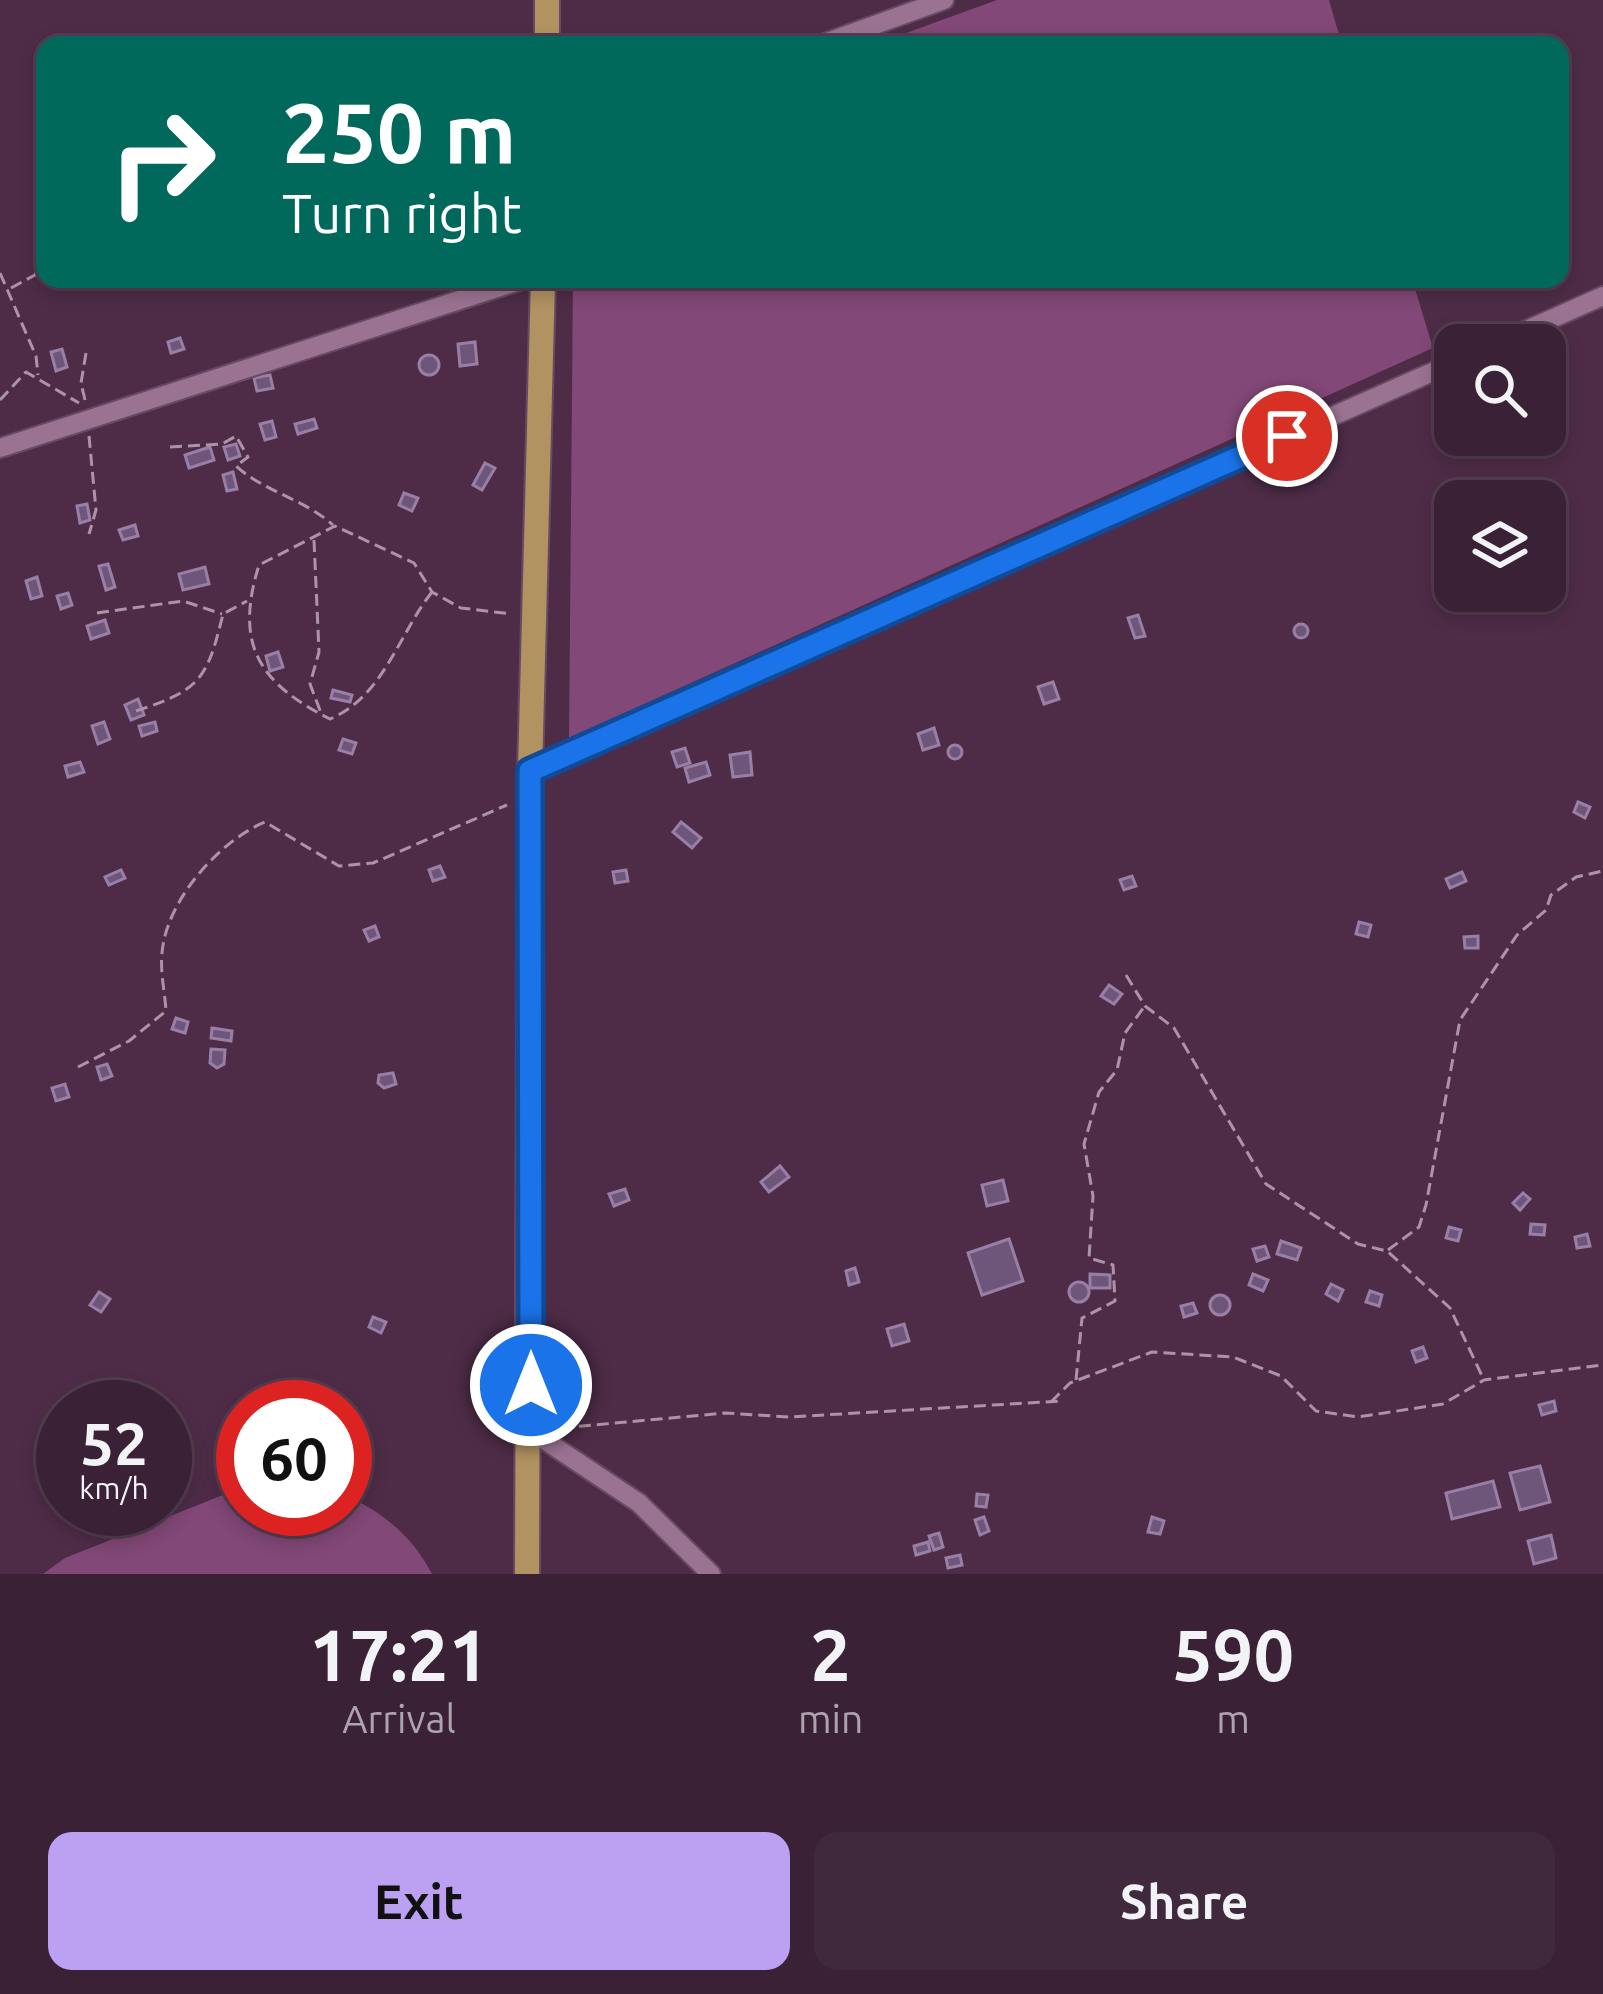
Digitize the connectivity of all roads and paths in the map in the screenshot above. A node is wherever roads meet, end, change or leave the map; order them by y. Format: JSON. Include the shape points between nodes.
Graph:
{"nodes":[{"id":1,"x":547,"y":0,"type":"edge"},
{"id":2,"x":944,"y":0,"type":"edge"},
{"id":3,"x":547,"y":36,"type":"edge"},
{"id":4,"x":844,"y":36,"type":"edge"},
{"id":5,"x":36,"y":272,"type":"edge"},
{"id":6,"x":0,"y":273,"type":"edge"},
{"id":7,"x":497,"y":288,"type":"edge"},
{"id":8,"x":543,"y":288,"type":"edge"},
{"id":9,"x":9,"y":289,"type":"junction"},
{"id":10,"x":1603,"y":296,"type":"edge"},
{"id":11,"x":1540,"y":324,"type":"edge"},
{"id":12,"x":87,"y":347,"type":"dead end"},
{"id":13,"x":1434,"y":372,"type":"edge"},
{"id":14,"x":38,"y":377,"type":"junction"},
{"id":15,"x":2,"y":389,"type":"edge"},
{"id":16,"x":0,"y":400,"type":"edge"},
{"id":17,"x":90,"y":419,"type":"junction"},
{"id":18,"x":170,"y":447,"type":"dead end"},
{"id":19,"x":0,"y":448,"type":"edge"},
{"id":20,"x":334,"y":526,"type":"junction"},
{"id":21,"x":314,"y":538,"type":"junction"},
{"id":22,"x":432,"y":592,"type":"junction"},
{"id":23,"x":248,"y":600,"type":"junction"},
{"id":24,"x":97,"y":613,"type":"dead end"},
{"id":25,"x":223,"y":614,"type":"junction"},
{"id":26,"x":534,"y":617,"type":"junction"},
{"id":27,"x":136,"y":711,"type":"dead end"},
{"id":28,"x":322,"y":715,"type":"junction"},
{"id":29,"x":530,"y":782,"type":"junction"},
{"id":30,"x":1603,"y":871,"type":"edge"},
{"id":31,"x":1126,"y":975,"type":"dead end"},
{"id":32,"x":1145,"y":1006,"type":"junction"},
{"id":33,"x":78,"y":1067,"type":"dead end"},
{"id":34,"x":1387,"y":1251,"type":"junction"},
{"id":35,"x":1603,"y":1365,"type":"edge"},
{"id":36,"x":1484,"y":1380,"type":"junction"},
{"id":37,"x":1076,"y":1381,"type":"junction"},
{"id":38,"x":1062,"y":1401,"type":"dead end"},
{"id":39,"x":1051,"y":1402,"type":"junction"},
{"id":40,"x":531,"y":1431,"type":"junction"},
{"id":41,"x":527,"y":1574,"type":"edge"},
{"id":42,"x":711,"y":1574,"type":"edge"}],
"edges":[{"from":1,"to":3,"type":"main road"},
{"from":2,"to":4,"type":"street"},
{"from":5,"to":9,"type":"path"},
{"from":6,"to":9,"type":"path"},
{"from":7,"to":17,"type":"street"},
{"from":8,"to":26,"type":"main road"},
{"from":9,"to":14,"type":"path"},
{"from":10,"to":11,"type":"street"},
{"from":12,"to":17,"type":"path","via":[[81,383]]},
{"from":13,"to":29,"type":"street"},
{"from":14,"to":15,"type":"path","via":[[26,372]]},
{"from":14,"to":17,"type":"path","via":[[76,399]]},
{"from":15,"to":16,"type":"path"},
{"from":17,"to":19,"type":"street"},
{"from":18,"to":20,"type":"path","via":[[236,436],[248,457],[236,466],[249,478],[309,504]]},
{"from":20,"to":21,"type":"path"},
{"from":20,"to":22,"type":"path","via":[[414,563]]},
{"from":21,"to":23,"type":"path","via":[[260,565]]},
{"from":21,"to":28,"type":"path","via":[[319,652],[310,684]]},
{"from":22,"to":26,"type":"path","via":[[461,608]]},
{"from":22,"to":28,"type":"path","via":[[355,708]]},
{"from":23,"to":25,"type":"path"},
{"from":23,"to":28,"type":"path","via":[[264,675]]},
{"from":24,"to":25,"type":"path","via":[[183,601]]},
{"from":25,"to":27,"type":"path","via":[[210,665],[188,694]]},
{"from":26,"to":29,"type":"main road"},
{"from":29,"to":33,"type":"path","via":[[452,833],[374,862],[339,866],[265,822],[238,833],[174,911],[162,952],[166,1011]]},
{"from":29,"to":40,"type":"main road"},
{"from":30,"to":34,"type":"path","via":[[1551,895],[1460,1020],[1426,1205],[1419,1227]]},
{"from":31,"to":32,"type":"path"},
{"from":32,"to":34,"type":"path","via":[[1174,1028],[1266,1184],[1358,1244]]},
{"from":32,"to":37,"type":"path","via":[[1124,1033],[1084,1144],[1094,1196],[1089,1258],[1113,1265],[1115,1301],[1082,1318]]},
{"from":34,"to":36,"type":"path","via":[[1450,1308]]},
{"from":35,"to":36,"type":"path"},
{"from":36,"to":37,"type":"path","via":[[1443,1404],[1358,1418],[1316,1412],[1281,1376],[1234,1357],[1152,1352]]},
{"from":37,"to":39,"type":"path"},
{"from":38,"to":39,"type":"path"},
{"from":39,"to":40,"type":"path","via":[[789,1417],[725,1413]]},
{"from":40,"to":41,"type":"main road"},
{"from":40,"to":42,"type":"street","via":[[639,1503]]}]}
